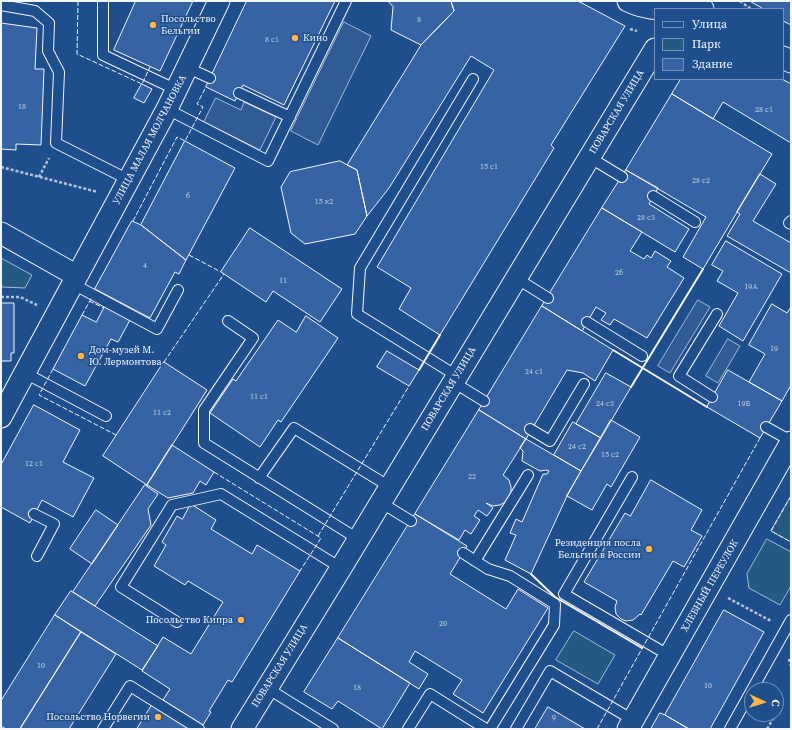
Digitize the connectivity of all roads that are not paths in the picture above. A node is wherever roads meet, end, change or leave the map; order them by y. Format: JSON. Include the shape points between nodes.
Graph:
{"nodes":[{"id":1,"x":103,"y":1,"type":"edge"},
{"id":2,"x":219,"y":1,"type":"edge"},
{"id":3,"x":346,"y":1,"type":"edge"},
{"id":4,"x":628,"y":1,"type":"edge"},
{"id":5,"x":1,"y":5,"type":"edge"},
{"id":6,"x":681,"y":6,"type":"edge"},
{"id":7,"x":654,"y":8,"type":"edge"},
{"id":8,"x":667,"y":8,"type":"edge"},
{"id":9,"x":696,"y":8,"type":"edge"},
{"id":10,"x":654,"y":51,"type":"edge"},
{"id":11,"x":188,"y":68,"type":"junction"},
{"id":12,"x":210,"y":78,"type":"dead end"},
{"id":13,"x":473,"y":79,"type":"dead end"},
{"id":14,"x":177,"y":90,"type":"junction"},
{"id":15,"x":239,"y":93,"type":"dead end"},
{"id":16,"x":168,"y":109,"type":"junction"},
{"id":17,"x":290,"y":117,"type":"junction"},
{"id":18,"x":590,"y":157,"type":"junction"},
{"id":19,"x":622,"y":177,"type":"dead end"},
{"id":20,"x":129,"y":180,"type":"junction"},
{"id":21,"x":653,"y":196,"type":"dead end"},
{"id":22,"x":791,"y":221,"type":"edge"},
{"id":23,"x":695,"y":222,"type":"dead end"},
{"id":24,"x":791,"y":224,"type":"edge"},
{"id":25,"x":1,"y":232,"type":"edge"},
{"id":26,"x":516,"y":278,"type":"junction"},
{"id":27,"x":74,"y":280,"type":"junction"},
{"id":28,"x":178,"y":290,"type":"dead end"},
{"id":29,"x":548,"y":298,"type":"dead end"},
{"id":30,"x":717,"y":314,"type":"dead end"},
{"id":31,"x":228,"y":321,"type":"dead end"},
{"id":32,"x":587,"y":322,"type":"dead end"},
{"id":33,"x":642,"y":356,"type":"dead end"},
{"id":34,"x":25,"y":373,"type":"junction"},
{"id":35,"x":455,"y":379,"type":"junction"},
{"id":36,"x":584,"y":384,"type":"dead end"},
{"id":37,"x":712,"y":397,"type":"dead end"},
{"id":38,"x":484,"y":401,"type":"dead end"},
{"id":39,"x":106,"y":416,"type":"dead end"},
{"id":40,"x":1,"y":417,"type":"edge"},
{"id":41,"x":766,"y":427,"type":"dead end"},
{"id":42,"x":530,"y":429,"type":"dead end"},
{"id":43,"x":791,"y":442,"type":"edge"},
{"id":44,"x":528,"y":475,"type":"dead end"},
{"id":45,"x":632,"y":477,"type":"dead end"},
{"id":46,"x":259,"y":478,"type":"junction"},
{"id":47,"x":385,"y":494,"type":"junction"},
{"id":48,"x":34,"y":514,"type":"dead end"},
{"id":49,"x":411,"y":521,"type":"dead end"},
{"id":50,"x":358,"y":539,"type":"junction"},
{"id":51,"x":463,"y":553,"type":"dead end"},
{"id":52,"x":37,"y":556,"type":"dead end"},
{"id":53,"x":475,"y":561,"type":"junction"},
{"id":54,"x":341,"y":568,"type":"junction"},
{"id":55,"x":791,"y":620,"type":"edge"},
{"id":56,"x":177,"y":622,"type":"dead end"},
{"id":57,"x":670,"y":656,"type":"junction"},
{"id":58,"x":267,"y":688,"type":"junction"},
{"id":59,"x":631,"y":724,"type":"edge"},
{"id":60,"x":103,"y":729,"type":"edge"},
{"id":61,"x":200,"y":729,"type":"edge"},
{"id":62,"x":242,"y":729,"type":"edge"},
{"id":63,"x":333,"y":729,"type":"edge"},
{"id":64,"x":408,"y":729,"type":"edge"},
{"id":65,"x":486,"y":729,"type":"edge"},
{"id":66,"x":490,"y":729,"type":"edge"},
{"id":67,"x":516,"y":729,"type":"edge"},
{"id":68,"x":730,"y":729,"type":"edge"}],
"edges":[{"from":1,"to":14,"type":"lane","via":[[103,56]]},
{"from":2,"to":11,"type":"street","name":"УЛИЦА МАЛАЯ МОЛЧАНОВКА"},
{"from":3,"to":17,"type":"lane"},
{"from":4,"to":7,"type":"street","via":[[638,6]]},
{"from":5,"to":20,"type":"lane","via":[[35,11],[49,23],[48,51],[59,72],[56,143]]},
{"from":6,"to":8,"type":"street"},
{"from":6,"to":9,"type":"street"},
{"from":10,"to":18,"type":"street","name":"ПОВАРСКАЯ УЛИЦА"},
{"from":11,"to":12,"type":"lane"},
{"from":11,"to":14,"type":"street","name":"УЛИЦА МАЛАЯ МОЛЧАНОВКА"},
{"from":13,"to":35,"type":"lane","via":[[360,268],[357,314]]},
{"from":14,"to":16,"type":"street","name":"УЛИЦА МАЛАЯ МОЛЧАНОВКА"},
{"from":15,"to":17,"type":"lane"},
{"from":16,"to":17,"type":"lane","via":[[268,161]]},
{"from":16,"to":20,"type":"street","name":"УЛИЦА МАЛАЯ МОЛЧАНОВКА"},
{"from":18,"to":19,"type":"lane"},
{"from":18,"to":26,"type":"street","name":"ПОВАРСКАЯ УЛИЦА"},
{"from":20,"to":27,"type":"street","name":"УЛИЦА МАЛАЯ МОЛЧАНОВКА"},
{"from":21,"to":23,"type":"lane"},
{"from":22,"to":24,"type":"lane"},
{"from":25,"to":27,"type":"street"},
{"from":26,"to":29,"type":"lane"},
{"from":26,"to":35,"type":"street","name":"ПОВАРСКАЯ УЛИЦА"},
{"from":27,"to":28,"type":"lane","via":[[158,329]]},
{"from":27,"to":34,"type":"street","name":"УЛИЦА МАЛАЯ МОЛЧАНОВКА"},
{"from":30,"to":37,"type":"lane","via":[[679,376]]},
{"from":31,"to":46,"type":"lane","via":[[253,338],[204,410],[204,443]]},
{"from":32,"to":33,"type":"lane"},
{"from":34,"to":39,"type":"lane"},
{"from":34,"to":40,"type":"street","name":"УЛИЦА МАЛАЯ МОЛЧАНОВКА"},
{"from":35,"to":38,"type":"lane"},
{"from":35,"to":47,"type":"street","name":"ПОВАРСКАЯ УЛИЦА"},
{"from":36,"to":42,"type":"lane","via":[[550,441]]},
{"from":41,"to":43,"type":"lane"},
{"from":43,"to":57,"type":"street","name":"ХЛЕБНЫЙ ПЕРЕУЛОК"},
{"from":44,"to":53,"type":"lane"},
{"from":45,"to":57,"type":"lane","via":[[564,594]]},
{"from":46,"to":47,"type":"lane","via":[[294,428]]},
{"from":46,"to":50,"type":"lane"},
{"from":47,"to":49,"type":"lane"},
{"from":47,"to":50,"type":"street","name":"ПОВАРСКАЯ УЛИЦА"},
{"from":48,"to":52,"type":"lane","via":[[54,524]]},
{"from":50,"to":54,"type":"street","name":"ПОВАРСКАЯ УЛИЦА"},
{"from":51,"to":53,"type":"lane"},
{"from":53,"to":66,"type":"lane","via":[[488,569],[510,576],[555,604],[554,625]]},
{"from":54,"to":56,"type":"lane","via":[[220,494],[172,504],[121,587]]},
{"from":54,"to":58,"type":"street","name":"ПОВАРСКАЯ УЛИЦА"},
{"from":55,"to":68,"type":"lane"},
{"from":57,"to":59,"type":"street","name":"ХЛЕБНЫЙ ПЕРЕУЛОК"},
{"from":58,"to":62,"type":"street","name":"ПОВАРСКАЯ УЛИЦА"},
{"from":58,"to":63,"type":"lane"},
{"from":59,"to":67,"type":"lane","via":[[550,672]]},
{"from":60,"to":61,"type":"lane","via":[[130,686]]},
{"from":64,"to":65,"type":"lane","via":[[430,694]]}]}
